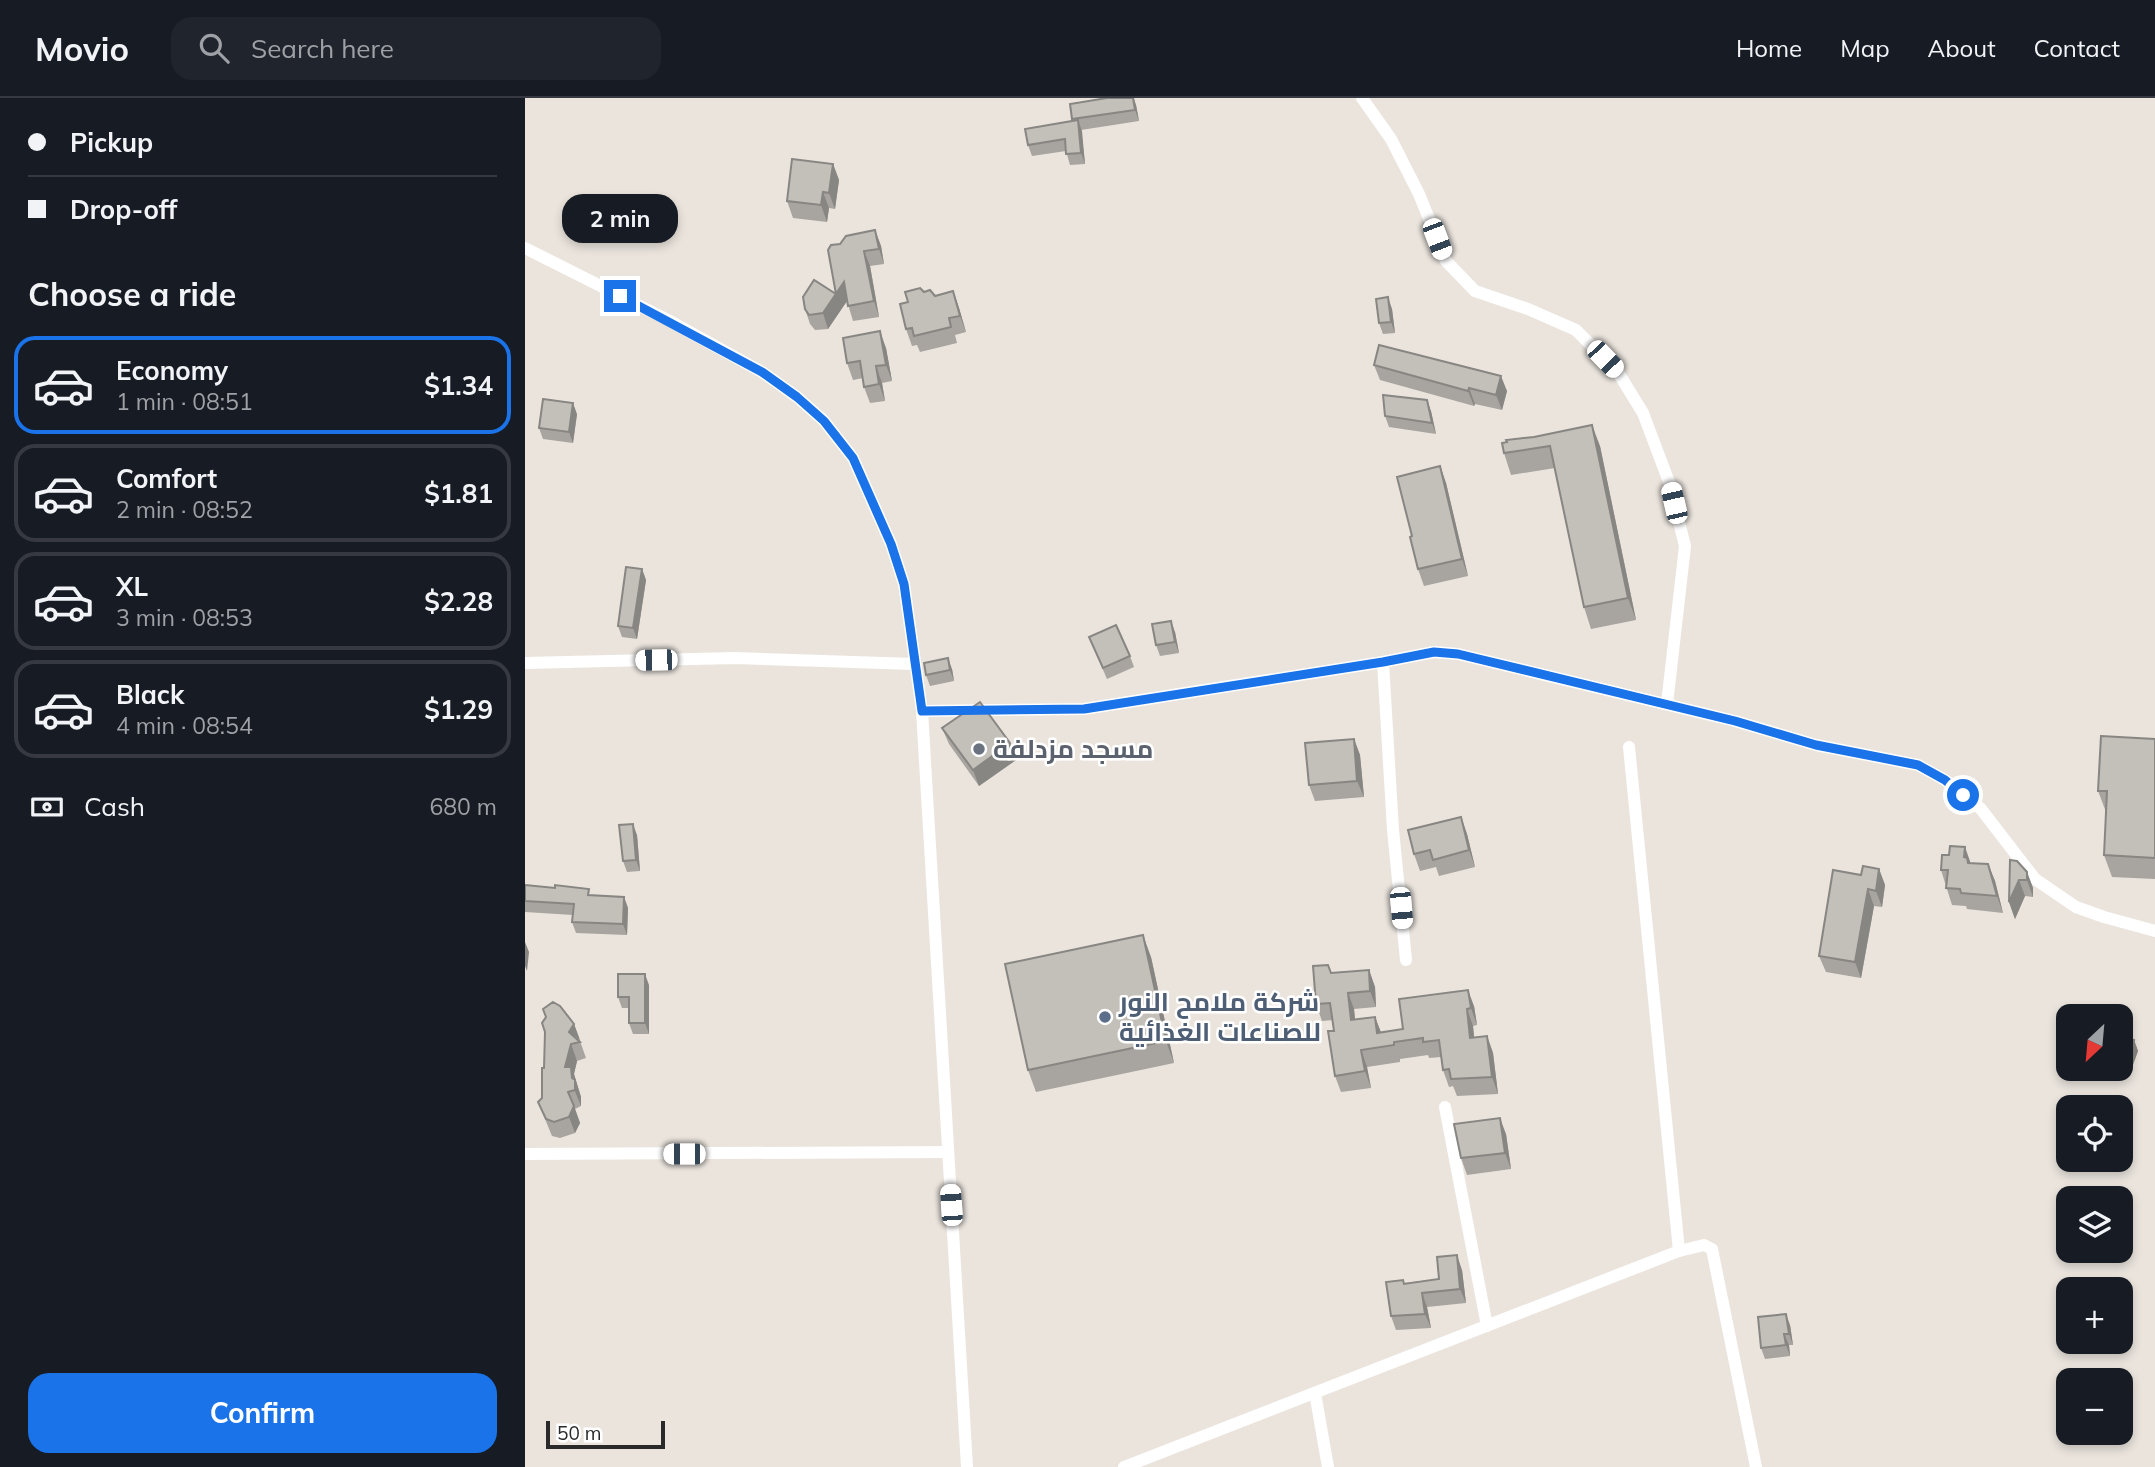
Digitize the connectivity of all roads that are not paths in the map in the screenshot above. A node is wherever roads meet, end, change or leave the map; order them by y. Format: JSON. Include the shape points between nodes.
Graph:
{"nodes":[{"id":1,"x":1362,"y":98,"type":"edge"},
{"id":2,"x":525,"y":248,"type":"edge"},
{"id":3,"x":1383,"y":662,"type":"junction"},
{"id":4,"x":525,"y":663,"type":"edge"},
{"id":5,"x":914,"y":664,"type":"junction"},
{"id":6,"x":1667,"y":704,"type":"junction"},
{"id":7,"x":922,"y":711,"type":"junction"},
{"id":8,"x":1629,"y":747,"type":"dead end"},
{"id":9,"x":2155,"y":931,"type":"edge"},
{"id":10,"x":1406,"y":960,"type":"dead end"},
{"id":11,"x":1445,"y":1107,"type":"dead end"},
{"id":12,"x":948,"y":1152,"type":"junction"},
{"id":13,"x":525,"y":1154,"type":"edge"},
{"id":14,"x":1679,"y":1251,"type":"junction"},
{"id":15,"x":1487,"y":1326,"type":"junction"},
{"id":16,"x":1315,"y":1393,"type":"junction"},
{"id":17,"x":967,"y":1467,"type":"edge"},
{"id":18,"x":1123,"y":1467,"type":"edge"},
{"id":19,"x":1328,"y":1467,"type":"edge"},
{"id":20,"x":1756,"y":1467,"type":"edge"}],
"edges":[{"from":1,"to":6,"type":"street","via":[[1391,139],[1445,261],[1475,290],[1576,330],[1619,374],[1643,413],[1669,482],[1685,546]]},
{"from":2,"to":5,"type":"street","via":[[762,372],[824,421],[853,458],[891,544],[904,584]]},
{"from":3,"to":6,"type":"street","via":[[1434,652],[1458,654]]},
{"from":3,"to":7,"type":"street","via":[[1084,709]]},
{"from":3,"to":10,"type":"street"},
{"from":4,"to":5,"type":"street","via":[[735,658]]},
{"from":5,"to":7,"type":"street"},
{"from":6,"to":9,"type":"street","via":[[1816,745],[1918,765],[1945,780],[1980,810],[2035,879],[2076,907]]},
{"from":7,"to":12,"type":"street"},
{"from":8,"to":14,"type":"street"},
{"from":11,"to":15,"type":"street"},
{"from":12,"to":13,"type":"street"},
{"from":12,"to":17,"type":"street"},
{"from":14,"to":15,"type":"street"},
{"from":14,"to":20,"type":"street","via":[[1705,1245],[1712,1250]]},
{"from":15,"to":16,"type":"street"},
{"from":16,"to":18,"type":"street"},
{"from":16,"to":19,"type":"street"}]}
